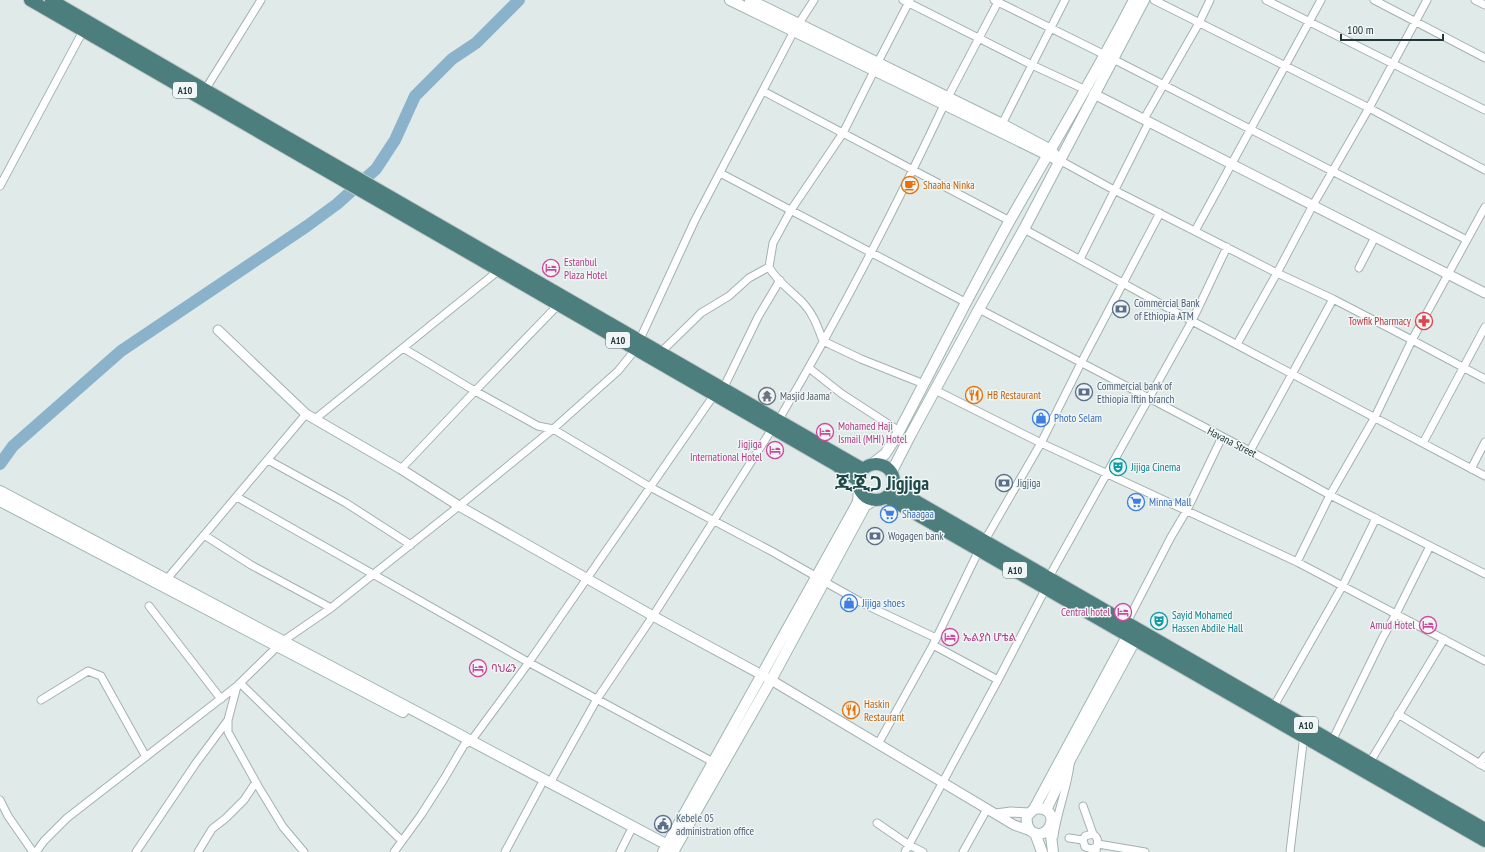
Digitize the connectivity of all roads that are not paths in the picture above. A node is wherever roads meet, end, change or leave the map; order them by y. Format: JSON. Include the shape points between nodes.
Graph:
{"nodes":[{"id":1,"x":30,"y":0,"type":"edge"},
{"id":2,"x":52,"y":0,"type":"edge"},
{"id":3,"x":262,"y":0,"type":"edge"},
{"id":4,"x":730,"y":0,"type":"edge"},
{"id":5,"x":750,"y":0,"type":"edge"},
{"id":6,"x":814,"y":0,"type":"edge"},
{"id":7,"x":1065,"y":0,"type":"edge"},
{"id":8,"x":1134,"y":0,"type":"edge"},
{"id":9,"x":1144,"y":0,"type":"edge"},
{"id":10,"x":1154,"y":0,"type":"edge"},
{"id":11,"x":1210,"y":0,"type":"edge"},
{"id":12,"x":1266,"y":0,"type":"edge"},
{"id":13,"x":1321,"y":0,"type":"edge"},
{"id":14,"x":1374,"y":0,"type":"edge"},
{"id":15,"x":1427,"y":0,"type":"edge"},
{"id":16,"x":1475,"y":0,"type":"edge"},
{"id":17,"x":907,"y":1,"type":"edge"},
{"id":18,"x":997,"y":1,"type":"edge"},
{"id":19,"x":1485,"y":5,"type":"edge"},
{"id":20,"x":65,"y":8,"type":"edge"},
{"id":21,"x":1309,"y":21,"type":"junction"},
{"id":22,"x":1415,"y":22,"type":"junction"},
{"id":23,"x":1199,"y":23,"type":"junction"},
{"id":24,"x":796,"y":28,"type":"junction"},
{"id":25,"x":1051,"y":28,"type":"junction"},
{"id":26,"x":83,"y":31,"type":"junction"},
{"id":27,"x":980,"y":38,"type":"junction"},
{"id":28,"x":1109,"y":57,"type":"junction"},
{"id":29,"x":1485,"y":58,"type":"edge"},
{"id":30,"x":1392,"y":64,"type":"junction"},
{"id":31,"x":1032,"y":65,"type":"junction"},
{"id":32,"x":1284,"y":66,"type":"junction"},
{"id":33,"x":876,"y":67,"type":"junction"},
{"id":34,"x":1164,"y":85,"type":"junction"},
{"id":35,"x":205,"y":90,"type":"junction"},
{"id":36,"x":763,"y":91,"type":"junction"},
{"id":37,"x":1090,"y":92,"type":"junction"},
{"id":38,"x":946,"y":101,"type":"junction"},
{"id":39,"x":1369,"y":108,"type":"junction"},
{"id":40,"x":1485,"y":110,"type":"edge"},
{"id":41,"x":1146,"y":121,"type":"junction"},
{"id":42,"x":1002,"y":124,"type":"junction"},
{"id":43,"x":1250,"y":129,"type":"junction"},
{"id":44,"x":843,"y":134,"type":"junction"},
{"id":45,"x":1049,"y":153,"type":"junction"},
{"id":46,"x":1061,"y":160,"type":"junction"},
{"id":47,"x":1231,"y":164,"type":"junction"},
{"id":48,"x":913,"y":170,"type":"junction"},
{"id":49,"x":1485,"y":170,"type":"edge"},
{"id":50,"x":1332,"y":172,"type":"junction"},
{"id":51,"x":720,"y":173,"type":"junction"},
{"id":52,"x":342,"y":175,"type":"junction"},
{"id":53,"x":0,"y":186,"type":"edge"},
{"id":54,"x":1114,"y":190,"type":"junction"},
{"id":55,"x":388,"y":201,"type":"junction"},
{"id":56,"x":1313,"y":205,"type":"junction"},
{"id":57,"x":1485,"y":207,"type":"edge"},
{"id":58,"x":791,"y":210,"type":"junction"},
{"id":59,"x":1160,"y":214,"type":"junction"},
{"id":60,"x":1010,"y":221,"type":"junction"},
{"id":61,"x":1024,"y":229,"type":"junction"},
{"id":62,"x":1195,"y":231,"type":"junction"},
{"id":63,"x":1375,"y":237,"type":"junction"},
{"id":64,"x":1467,"y":240,"type":"junction"},
{"id":65,"x":1227,"y":247,"type":"junction"},
{"id":66,"x":871,"y":252,"type":"junction"},
{"id":67,"x":1080,"y":258,"type":"junction"},
{"id":68,"x":769,"y":267,"type":"junction"},
{"id":69,"x":1359,"y":268,"type":"dead end"},
{"id":70,"x":498,"y":271,"type":"junction"},
{"id":71,"x":1277,"y":273,"type":"junction"},
{"id":72,"x":1448,"y":274,"type":"junction"},
{"id":73,"x":780,"y":280,"type":"junction"},
{"id":74,"x":1124,"y":283,"type":"junction"},
{"id":75,"x":1485,"y":293,"type":"edge"},
{"id":76,"x":1333,"y":299,"type":"junction"},
{"id":77,"x":965,"y":302,"type":"junction"},
{"id":78,"x":558,"y":305,"type":"junction"},
{"id":79,"x":979,"y":309,"type":"junction"},
{"id":80,"x":1192,"y":320,"type":"junction"},
{"id":81,"x":1485,"y":327,"type":"edge"},
{"id":82,"x":218,"y":330,"type":"dead end"},
{"id":83,"x":1412,"y":340,"type":"junction"},
{"id":84,"x":823,"y":342,"type":"junction"},
{"id":85,"x":1237,"y":344,"type":"junction"},
{"id":86,"x":637,"y":345,"type":"junction"},
{"id":87,"x":403,"y":348,"type":"junction"},
{"id":88,"x":660,"y":353,"type":"junction"},
{"id":89,"x":1082,"y":362,"type":"junction"},
{"id":90,"x":1464,"y":367,"type":"junction"},
{"id":91,"x":809,"y":368,"type":"junction"},
{"id":92,"x":1292,"y":373,"type":"junction"},
{"id":93,"x":1485,"y":379,"type":"edge"},
{"id":94,"x":924,"y":384,"type":"junction"},
{"id":95,"x":935,"y":390,"type":"junction"},
{"id":96,"x":474,"y":391,"type":"junction"},
{"id":97,"x":718,"y":392,"type":"junction"},
{"id":98,"x":1148,"y":398,"type":"junction"},
{"id":99,"x":311,"y":416,"type":"junction"},
{"id":100,"x":1375,"y":417,"type":"junction"},
{"id":101,"x":775,"y":425,"type":"junction"},
{"id":102,"x":553,"y":429,"type":"junction"},
{"id":103,"x":899,"y":431,"type":"junction"},
{"id":104,"x":1222,"y":437,"type":"junction"},
{"id":105,"x":1485,"y":442,"type":"edge"},
{"id":106,"x":1041,"y":443,"type":"junction"},
{"id":107,"x":1423,"y":443,"type":"junction"},
{"id":108,"x":1250,"y":451,"type":"junction"},
{"id":109,"x":268,"y":460,"type":"junction"},
{"id":110,"x":401,"y":469,"type":"junction"},
{"id":111,"x":1471,"y":469,"type":"junction"},
{"id":112,"x":892,"y":474,"type":"junction"},
{"id":113,"x":1108,"y":474,"type":"junction"},
{"id":114,"x":863,"y":475,"type":"junction"},
{"id":115,"x":1485,"y":476,"type":"edge"},
{"id":116,"x":894,"y":486,"type":"junction"},
{"id":117,"x":650,"y":487,"type":"junction"},
{"id":118,"x":0,"y":491,"type":"edge"},
{"id":119,"x":1330,"y":495,"type":"junction"},
{"id":120,"x":236,"y":497,"type":"junction"},
{"id":121,"x":886,"y":497,"type":"junction"},
{"id":122,"x":874,"y":500,"type":"junction"},
{"id":123,"x":0,"y":501,"type":"edge"},
{"id":124,"x":459,"y":506,"type":"junction"},
{"id":125,"x":25,"y":509,"type":"junction"},
{"id":126,"x":1187,"y":510,"type":"junction"},
{"id":127,"x":1376,"y":518,"type":"junction"},
{"id":128,"x":713,"y":520,"type":"junction"},
{"id":129,"x":204,"y":535,"type":"junction"},
{"id":130,"x":411,"y":545,"type":"junction"},
{"id":131,"x":982,"y":545,"type":"junction"},
{"id":132,"x":1430,"y":546,"type":"junction"},
{"id":133,"x":1297,"y":562,"type":"junction"},
{"id":134,"x":374,"y":574,"type":"junction"},
{"id":135,"x":1485,"y":574,"type":"edge"},
{"id":136,"x":587,"y":578,"type":"junction"},
{"id":137,"x":167,"y":579,"type":"junction"},
{"id":138,"x":821,"y":580,"type":"junction"},
{"id":139,"x":1047,"y":583,"type":"junction"},
{"id":140,"x":1343,"y":585,"type":"junction"},
{"id":141,"x":149,"y":606,"type":"dead end"},
{"id":142,"x":331,"y":608,"type":"junction"},
{"id":143,"x":1396,"y":614,"type":"junction"},
{"id":144,"x":653,"y":616,"type":"junction"},
{"id":145,"x":1133,"y":630,"type":"junction"},
{"id":146,"x":1444,"y":639,"type":"junction"},
{"id":147,"x":934,"y":641,"type":"junction"},
{"id":148,"x":281,"y":644,"type":"junction"},
{"id":149,"x":1485,"y":661,"type":"edge"},
{"id":150,"x":528,"y":662,"type":"junction"},
{"id":151,"x":767,"y":678,"type":"junction"},
{"id":152,"x":998,"y":680,"type":"junction"},
{"id":153,"x":239,"y":684,"type":"junction"},
{"id":154,"x":221,"y":698,"type":"junction"},
{"id":155,"x":597,"y":699,"type":"junction"},
{"id":156,"x":41,"y":700,"type":"dead end"},
{"id":157,"x":1274,"y":706,"type":"junction"},
{"id":158,"x":1398,"y":714,"type":"junction"},
{"id":159,"x":228,"y":720,"type":"junction"},
{"id":160,"x":1305,"y":724,"type":"junction"},
{"id":161,"x":1303,"y":737,"type":"junction"},
{"id":162,"x":1332,"y":740,"type":"junction"},
{"id":163,"x":468,"y":743,"type":"junction"},
{"id":164,"x":878,"y":744,"type":"junction"},
{"id":165,"x":1485,"y":756,"type":"edge"},
{"id":166,"x":146,"y":757,"type":"junction"},
{"id":167,"x":1071,"y":758,"type":"junction"},
{"id":168,"x":713,"y":762,"type":"junction"},
{"id":169,"x":1370,"y":762,"type":"junction"},
{"id":170,"x":1482,"y":766,"type":"edge"},
{"id":171,"x":942,"y":781,"type":"junction"},
{"id":172,"x":256,"y":782,"type":"junction"},
{"id":173,"x":546,"y":784,"type":"junction"},
{"id":174,"x":0,"y":800,"type":"edge"},
{"id":175,"x":1083,"y":806,"type":"dead end"},
{"id":176,"x":987,"y":809,"type":"junction"},
{"id":177,"x":1046,"y":810,"type":"junction"},
{"id":178,"x":1032,"y":811,"type":"junction"},
{"id":179,"x":996,"y":814,"type":"junction"},
{"id":180,"x":877,"y":823,"type":"dead end"},
{"id":181,"x":1050,"y":828,"type":"junction"},
{"id":182,"x":1485,"y":829,"type":"edge"},
{"id":183,"x":630,"y":832,"type":"junction"},
{"id":184,"x":1033,"y":832,"type":"junction"},
{"id":185,"x":1093,"y":834,"type":"junction"},
{"id":186,"x":1069,"y":838,"type":"dead end"},
{"id":187,"x":402,"y":840,"type":"junction"},
{"id":188,"x":1083,"y":840,"type":"junction"},
{"id":189,"x":1485,"y":841,"type":"edge"},
{"id":190,"x":909,"y":844,"type":"junction"},
{"id":191,"x":1096,"y":848,"type":"edge"},
{"id":192,"x":1053,"y":849,"type":"edge"},
{"id":193,"x":668,"y":850,"type":"edge"},
{"id":194,"x":35,"y":852,"type":"edge"},
{"id":195,"x":136,"y":852,"type":"edge"},
{"id":196,"x":198,"y":852,"type":"edge"},
{"id":197,"x":303,"y":852,"type":"edge"},
{"id":198,"x":394,"y":852,"type":"edge"},
{"id":199,"x":505,"y":852,"type":"edge"},
{"id":200,"x":620,"y":852,"type":"edge"},
{"id":201,"x":905,"y":852,"type":"edge"},
{"id":202,"x":923,"y":852,"type":"edge"},
{"id":203,"x":963,"y":852,"type":"edge"},
{"id":204,"x":1042,"y":852,"type":"edge"},
{"id":205,"x":1145,"y":852,"type":"edge"},
{"id":206,"x":1290,"y":852,"type":"edge"}],
"edges":[{"from":1,"to":20,"type":"highway","number":"A10"},
{"from":2,"to":20,"type":"highway","number":"A10"},
{"from":3,"to":35,"type":"street"},
{"from":4,"to":24,"type":"main road"},
{"from":5,"to":24,"type":"main road"},
{"from":6,"to":24,"type":"street"},
{"from":7,"to":25,"type":"street"},
{"from":8,"to":28,"type":"main road"},
{"from":9,"to":28,"type":"main road"},
{"from":10,"to":23,"type":"street"},
{"from":11,"to":23,"type":"street"},
{"from":12,"to":21,"type":"street"},
{"from":13,"to":21,"type":"street"},
{"from":14,"to":22,"type":"street"},
{"from":15,"to":22,"type":"street"},
{"from":16,"to":19,"type":"street"},
{"from":17,"to":27,"type":"street"},
{"from":17,"to":33,"type":"street"},
{"from":18,"to":25,"type":"street"},
{"from":18,"to":27,"type":"street"},
{"from":20,"to":26,"type":"highway","number":"A10"},
{"from":20,"to":35,"type":"highway","number":"A10"},
{"from":21,"to":30,"type":"street"},
{"from":21,"to":32,"type":"street"},
{"from":22,"to":29,"type":"street"},
{"from":22,"to":30,"type":"street"},
{"from":23,"to":32,"type":"street"},
{"from":23,"to":34,"type":"street"},
{"from":24,"to":33,"type":"main road"},
{"from":24,"to":36,"type":"street"},
{"from":25,"to":28,"type":"street"},
{"from":25,"to":31,"type":"street"},
{"from":26,"to":52,"type":"highway","number":"A10"},
{"from":26,"to":53,"type":"street"},
{"from":27,"to":31,"type":"street"},
{"from":27,"to":38,"type":"street"},
{"from":28,"to":34,"type":"street"},
{"from":28,"to":37,"type":"main road"},
{"from":30,"to":39,"type":"street"},
{"from":30,"to":40,"type":"street"},
{"from":31,"to":37,"type":"street"},
{"from":31,"to":42,"type":"street"},
{"from":32,"to":39,"type":"street"},
{"from":32,"to":43,"type":"street"},
{"from":33,"to":38,"type":"main road"},
{"from":33,"to":44,"type":"street"},
{"from":34,"to":41,"type":"street"},
{"from":34,"to":43,"type":"street"},
{"from":35,"to":52,"type":"highway","number":"A10"},
{"from":36,"to":44,"type":"street"},
{"from":36,"to":51,"type":"street"},
{"from":37,"to":41,"type":"street"},
{"from":37,"to":45,"type":"main road"},
{"from":37,"to":46,"type":"main road"},
{"from":38,"to":42,"type":"main road"},
{"from":38,"to":45,"type":"main road"},
{"from":38,"to":48,"type":"street"},
{"from":39,"to":49,"type":"street"},
{"from":39,"to":50,"type":"street"},
{"from":41,"to":47,"type":"street"},
{"from":41,"to":54,"type":"street"},
{"from":42,"to":45,"type":"main road"},
{"from":43,"to":47,"type":"street"},
{"from":43,"to":50,"type":"street"},
{"from":44,"to":48,"type":"street"},
{"from":44,"to":58,"type":"street"},
{"from":45,"to":46,"type":"main road"},
{"from":45,"to":60,"type":"main road"},
{"from":46,"to":54,"type":"street"},
{"from":46,"to":61,"type":"main road"},
{"from":47,"to":56,"type":"street"},
{"from":47,"to":62,"type":"street"},
{"from":48,"to":60,"type":"street"},
{"from":48,"to":66,"type":"street"},
{"from":50,"to":56,"type":"street"},
{"from":50,"to":64,"type":"street"},
{"from":51,"to":58,"type":"street"},
{"from":51,"to":86,"type":"street","via":[[695,220]]},
{"from":52,"to":55,"type":"highway","number":"A10"},
{"from":54,"to":59,"type":"street"},
{"from":54,"to":67,"type":"street"},
{"from":55,"to":70,"type":"highway","number":"A10"},
{"from":55,"to":86,"type":"highway","number":"A10"},
{"from":56,"to":63,"type":"street"},
{"from":56,"to":71,"type":"street"},
{"from":57,"to":64,"type":"street"},
{"from":58,"to":66,"type":"street"},
{"from":58,"to":68,"type":"street","via":[[774,243]]},
{"from":59,"to":62,"type":"street"},
{"from":59,"to":74,"type":"street"},
{"from":60,"to":77,"type":"main road"},
{"from":61,"to":67,"type":"street"},
{"from":61,"to":79,"type":"main road"},
{"from":62,"to":65,"type":"street"},
{"from":63,"to":69,"type":"street"},
{"from":63,"to":72,"type":"street"},
{"from":64,"to":72,"type":"street"},
{"from":65,"to":71,"type":"street"},
{"from":65,"to":80,"type":"street"},
{"from":66,"to":77,"type":"street"},
{"from":66,"to":84,"type":"street"},
{"from":67,"to":74,"type":"street"},
{"from":68,"to":73,"type":"street"},
{"from":68,"to":88,"type":"street","via":[[749,278],[729,296],[701,313]]},
{"from":70,"to":78,"type":"highway","number":"A10"},
{"from":70,"to":87,"type":"street"},
{"from":71,"to":76,"type":"street"},
{"from":71,"to":85,"type":"street"},
{"from":72,"to":75,"type":"street"},
{"from":72,"to":83,"type":"street"},
{"from":73,"to":84,"type":"street","via":[[813,317]]},
{"from":73,"to":97,"type":"street"},
{"from":74,"to":80,"type":"street"},
{"from":74,"to":89,"type":"street"},
{"from":76,"to":83,"type":"street"},
{"from":76,"to":92,"type":"street"},
{"from":77,"to":94,"type":"main road"},
{"from":78,"to":86,"type":"highway","number":"A10"},
{"from":78,"to":96,"type":"street"},
{"from":79,"to":89,"type":"street","name":"Havana Street"},
{"from":79,"to":95,"type":"main road"},
{"from":80,"to":85,"type":"street"},
{"from":80,"to":98,"type":"street"},
{"from":81,"to":90,"type":"street"},
{"from":82,"to":99,"type":"street"},
{"from":83,"to":90,"type":"street"},
{"from":83,"to":100,"type":"street"},
{"from":84,"to":91,"type":"street"},
{"from":84,"to":94,"type":"street"},
{"from":85,"to":92,"type":"street"},
{"from":86,"to":88,"type":"highway","number":"A10"},
{"from":86,"to":97,"type":"highway","number":"A10"},
{"from":86,"to":102,"type":"street","via":[[618,371]]},
{"from":87,"to":96,"type":"street"},
{"from":87,"to":99,"type":"street"},
{"from":88,"to":97,"type":"highway","number":"A10"},
{"from":89,"to":98,"type":"street","name":"Havana Street"},
{"from":89,"to":106,"type":"street"},
{"from":90,"to":93,"type":"street"},
{"from":90,"to":107,"type":"street"},
{"from":91,"to":101,"type":"street"},
{"from":91,"to":103,"type":"street","via":[[842,394]]},
{"from":92,"to":100,"type":"street"},
{"from":92,"to":108,"type":"street"},
{"from":94,"to":103,"type":"main road"},
{"from":95,"to":106,"type":"street"},
{"from":95,"to":112,"type":"main road"},
{"from":96,"to":102,"type":"street","via":[[538,426]]},
{"from":96,"to":110,"type":"street"},
{"from":97,"to":101,"type":"highway","number":"A10"},
{"from":97,"to":117,"type":"street"},
{"from":98,"to":104,"type":"street","name":"Havana Street"},
{"from":98,"to":113,"type":"street"},
{"from":99,"to":109,"type":"street"},
{"from":99,"to":110,"type":"street"},
{"from":100,"to":107,"type":"street"},
{"from":100,"to":119,"type":"street"},
{"from":101,"to":114,"type":"highway","number":"A10"},
{"from":101,"to":128,"type":"street"},
{"from":102,"to":117,"type":"street"},
{"from":102,"to":124,"type":"street"},
{"from":103,"to":114,"type":"main road","via":[[885,454]]},
{"from":104,"to":108,"type":"street","name":"Havana Street"},
{"from":104,"to":126,"type":"street"},
{"from":105,"to":111,"type":"street"},
{"from":106,"to":113,"type":"street"},
{"from":106,"to":131,"type":"street"},
{"from":107,"to":111,"type":"street"},
{"from":108,"to":119,"type":"street","name":"Havana Street"},
{"from":109,"to":120,"type":"street"},
{"from":109,"to":130,"type":"street","via":[[346,503]]},
{"from":110,"to":124,"type":"street"},
{"from":111,"to":115,"type":"street"},
{"from":112,"to":114,"type":"highway","number":"A10","via":[[882,465]]},
{"from":112,"to":116,"type":"highway"},
{"from":113,"to":126,"type":"street"},
{"from":113,"to":139,"type":"street"},
{"from":114,"to":122,"type":"highway","number":"A10","via":[[863,495]]},
{"from":114,"to":138,"type":"main road","via":[[858,502]]},
{"from":116,"to":121,"type":"highway"},
{"from":116,"to":131,"type":"highway","number":"A10"},
{"from":117,"to":128,"type":"street"},
{"from":117,"to":136,"type":"street"},
{"from":118,"to":125,"type":"main road"},
{"from":119,"to":127,"type":"street","name":"Havana Street"},
{"from":119,"to":133,"type":"street"},
{"from":120,"to":129,"type":"street"},
{"from":120,"to":134,"type":"street"},
{"from":121,"to":122,"type":"highway"},
{"from":121,"to":131,"type":"highway","number":"A10"},
{"from":122,"to":138,"type":"main road","via":[[865,506]]},
{"from":123,"to":125,"type":"main road"},
{"from":124,"to":130,"type":"street"},
{"from":124,"to":136,"type":"street"},
{"from":125,"to":137,"type":"main road"},
{"from":125,"to":148,"type":"main road"},
{"from":126,"to":133,"type":"street"},
{"from":126,"to":145,"type":"street","via":[[1164,550]]},
{"from":127,"to":132,"type":"street","name":"Havana Street"},
{"from":127,"to":140,"type":"street"},
{"from":128,"to":138,"type":"street"},
{"from":128,"to":144,"type":"street"},
{"from":129,"to":137,"type":"street"},
{"from":129,"to":142,"type":"street","via":[[250,564]]},
{"from":130,"to":134,"type":"street"},
{"from":131,"to":139,"type":"highway","number":"A10"},
{"from":131,"to":147,"type":"street"},
{"from":132,"to":135,"type":"street","name":"Havana Street"},
{"from":132,"to":143,"type":"street"},
{"from":133,"to":140,"type":"street"},
{"from":134,"to":142,"type":"street"},
{"from":134,"to":150,"type":"street"},
{"from":136,"to":144,"type":"street"},
{"from":136,"to":150,"type":"street"},
{"from":137,"to":148,"type":"main road"},
{"from":138,"to":147,"type":"street"},
{"from":138,"to":151,"type":"main road"},
{"from":139,"to":145,"type":"highway","number":"A10"},
{"from":139,"to":152,"type":"street"},
{"from":140,"to":143,"type":"street"},
{"from":140,"to":157,"type":"street"},
{"from":141,"to":154,"type":"street"},
{"from":142,"to":148,"type":"street"},
{"from":143,"to":146,"type":"street"},
{"from":143,"to":162,"type":"street"},
{"from":144,"to":151,"type":"street"},
{"from":144,"to":155,"type":"street"},
{"from":145,"to":157,"type":"highway","number":"A10"},
{"from":145,"to":161,"type":"highway","number":"A10"},
{"from":145,"to":167,"type":"main road"},
{"from":145,"to":178,"type":"main road"},
{"from":146,"to":149,"type":"street"},
{"from":146,"to":158,"type":"street"},
{"from":147,"to":152,"type":"street"},
{"from":147,"to":164,"type":"street"},
{"from":148,"to":153,"type":"street"},
{"from":148,"to":163,"type":"main road"},
{"from":150,"to":155,"type":"street"},
{"from":150,"to":163,"type":"street"},
{"from":151,"to":164,"type":"street"},
{"from":151,"to":168,"type":"main road"},
{"from":151,"to":193,"type":"main road"},
{"from":152,"to":171,"type":"street"},
{"from":153,"to":154,"type":"street"},
{"from":153,"to":159,"type":"street"},
{"from":153,"to":187,"type":"street"},
{"from":154,"to":166,"type":"street"},
{"from":155,"to":168,"type":"street"},
{"from":155,"to":173,"type":"street"},
{"from":156,"to":166,"type":"street","via":[[88,671],[95,672],[101,676]]},
{"from":157,"to":160,"type":"highway","number":"A10"},
{"from":158,"to":169,"type":"street"},
{"from":158,"to":170,"type":"street"},
{"from":159,"to":172,"type":"street","via":[[228,732]]},
{"from":159,"to":195,"type":"street"},
{"from":160,"to":161,"type":"street"},
{"from":160,"to":162,"type":"highway","number":"A10"},
{"from":161,"to":189,"type":"highway","number":"A10"},
{"from":161,"to":206,"type":"street"},
{"from":162,"to":169,"type":"highway","number":"A10"},
{"from":163,"to":173,"type":"main road"},
{"from":163,"to":187,"type":"street"},
{"from":164,"to":171,"type":"street"},
{"from":165,"to":170,"type":"street"},
{"from":166,"to":194,"type":"street","via":[[67,818]]},
{"from":167,"to":177,"type":"main road"},
{"from":167,"to":192,"type":"street","via":[[1068,780],[1056,822]]},
{"from":168,"to":193,"type":"main road"},
{"from":169,"to":182,"type":"highway","number":"A10"},
{"from":171,"to":176,"type":"street"},
{"from":171,"to":190,"type":"street"},
{"from":172,"to":196,"type":"street","via":[[244,800],[212,829]]},
{"from":172,"to":197,"type":"street","via":[[283,827]]},
{"from":173,"to":183,"type":"main road"},
{"from":173,"to":193,"type":"main road"},
{"from":173,"to":199,"type":"street"},
{"from":174,"to":194,"type":"street","via":[[8,816]]},
{"from":175,"to":185,"type":"street"},
{"from":176,"to":179,"type":"street"},
{"from":176,"to":203,"type":"street"},
{"from":177,"to":178,"type":"main road","via":[[1040,808]]},
{"from":177,"to":181,"type":"main road","via":[[1051,816]]},
{"from":178,"to":179,"type":"street"},
{"from":178,"to":184,"type":"main road","via":[[1027,816],[1027,824]]},
{"from":179,"to":184,"type":"street","via":[[1014,825]]},
{"from":180,"to":190,"type":"street"},
{"from":181,"to":184,"type":"main road","via":[[1043,833]]},
{"from":181,"to":192,"type":"main road"},
{"from":183,"to":193,"type":"main road"},
{"from":183,"to":200,"type":"street"},
{"from":184,"to":204,"type":"main road"},
{"from":185,"to":188,"type":"street","via":[[1085,836]]},
{"from":185,"to":191,"type":"street","via":[[1098,840]]},
{"from":186,"to":188,"type":"street"},
{"from":187,"to":198,"type":"street"},
{"from":188,"to":191,"type":"street","via":[[1088,849]]},
{"from":190,"to":201,"type":"street"},
{"from":190,"to":202,"type":"street"},
{"from":191,"to":205,"type":"street"}]}
